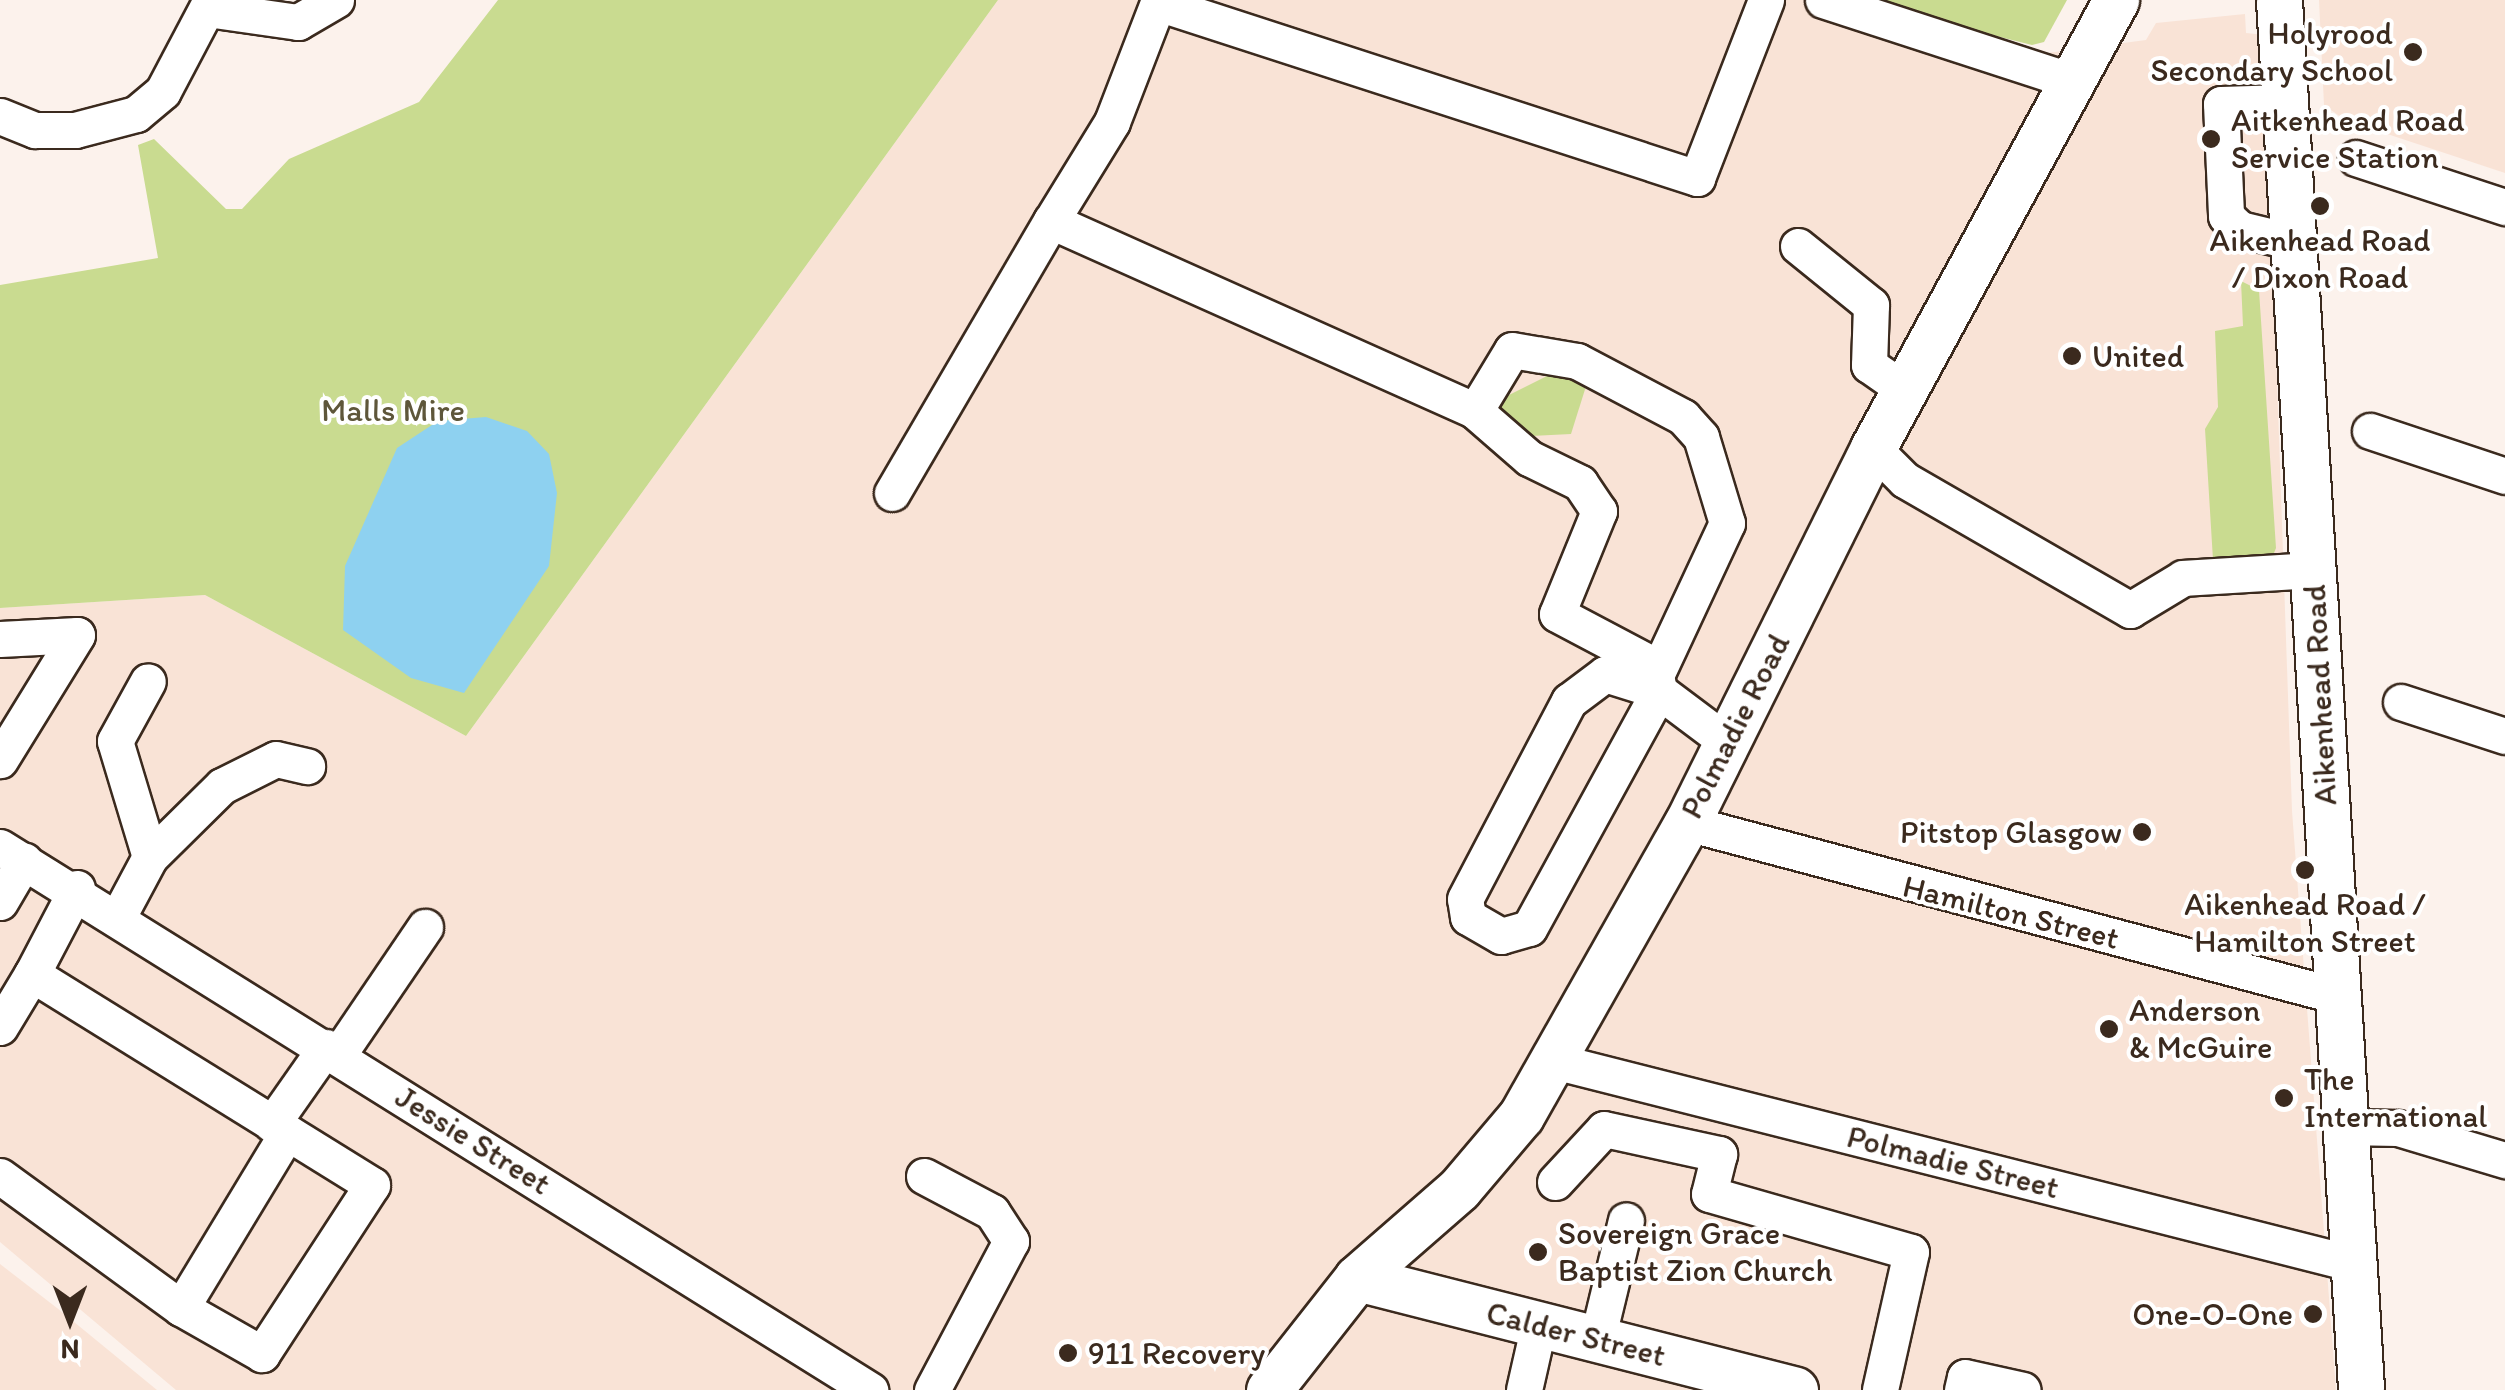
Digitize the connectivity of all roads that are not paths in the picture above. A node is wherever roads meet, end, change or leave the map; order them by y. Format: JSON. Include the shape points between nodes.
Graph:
{"nodes":[{"id":1,"x":336,"y":0,"type":"edge"},
{"id":2,"x":1766,"y":0,"type":"edge"},
{"id":3,"x":1824,"y":0,"type":"edge"},
{"id":4,"x":2116,"y":0,"type":"edge"},
{"id":5,"x":2279,"y":0,"type":"edge"},
{"id":6,"x":1159,"y":2,"type":"edge"},
{"id":7,"x":209,"y":4,"type":"edge"},
{"id":8,"x":2074,"y":82,"type":"junction"},
{"id":9,"x":2283,"y":102,"type":"junction"},
{"id":10,"x":1,"y":119,"type":"edge"},
{"id":11,"x":2356,"y":158,"type":"dead end"},
{"id":12,"x":2505,"y":208,"type":"edge"},
{"id":13,"x":1051,"y":222,"type":"junction"},
{"id":14,"x":2290,"y":240,"type":"junction"},
{"id":15,"x":1798,"y":246,"type":"dead end"},
{"id":16,"x":1905,"y":390,"type":"junction"},
{"id":17,"x":1475,"y":412,"type":"junction"},
{"id":18,"x":2370,"y":432,"type":"dead end"},
{"id":19,"x":1872,"y":448,"type":"junction"},
{"id":20,"x":2505,"y":476,"type":"edge"},
{"id":21,"x":892,"y":493,"type":"dead end"},
{"id":22,"x":2312,"y":570,"type":"junction"},
{"id":23,"x":0,"y":639,"type":"edge"},
{"id":24,"x":1659,"y":679,"type":"junction"},
{"id":25,"x":148,"y":681,"type":"dead end"},
{"id":26,"x":2400,"y":702,"type":"dead end"},
{"id":27,"x":2505,"y":736,"type":"edge"},
{"id":28,"x":1727,"y":742,"type":"junction"},
{"id":29,"x":0,"y":760,"type":"edge"},
{"id":30,"x":307,"y":766,"type":"dead end"},
{"id":31,"x":1686,"y":823,"type":"junction"},
{"id":32,"x":12,"y":854,"type":"edge"},
{"id":33,"x":150,"y":857,"type":"junction"},
{"id":34,"x":77,"y":888,"type":"junction"},
{"id":35,"x":0,"y":902,"type":"edge"},
{"id":36,"x":119,"y":915,"type":"junction"},
{"id":37,"x":425,"y":926,"type":"dead end"},
{"id":38,"x":32,"y":974,"type":"junction"},
{"id":39,"x":2338,"y":996,"type":"junction"},
{"id":40,"x":0,"y":1027,"type":"edge"},
{"id":41,"x":332,"y":1051,"type":"junction"},
{"id":42,"x":1554,"y":1061,"type":"junction"},
{"id":43,"x":280,"y":1128,"type":"junction"},
{"id":44,"x":2344,"y":1128,"type":"junction"},
{"id":45,"x":2505,"y":1160,"type":"edge"},
{"id":46,"x":0,"y":1176,"type":"edge"},
{"id":47,"x":924,"y":1176,"type":"dead end"},
{"id":48,"x":1555,"y":1182,"type":"dead end"},
{"id":49,"x":1626,"y":1220,"type":"dead end"},
{"id":50,"x":2351,"y":1263,"type":"junction"},
{"id":51,"x":1356,"y":1278,"type":"junction"},
{"id":52,"x":181,"y":1308,"type":"junction"},
{"id":53,"x":1539,"y":1324,"type":"junction"},
{"id":54,"x":1597,"y":1340,"type":"junction"},
{"id":55,"x":870,"y":1390,"type":"edge"},
{"id":56,"x":932,"y":1390,"type":"edge"},
{"id":57,"x":1268,"y":1390,"type":"edge"},
{"id":58,"x":1524,"y":1390,"type":"edge"},
{"id":59,"x":1791,"y":1390,"type":"edge"},
{"id":60,"x":1880,"y":1390,"type":"edge"},
{"id":61,"x":1962,"y":1390,"type":"edge"},
{"id":62,"x":2023,"y":1390,"type":"edge"},
{"id":63,"x":2360,"y":1390,"type":"edge"}],
"edges":[{"from":1,"to":7,"type":"street","via":[[298,22]]},
{"from":2,"to":6,"type":"street","via":[[1697,178]]},
{"from":3,"to":8,"type":"street"},
{"from":4,"to":8,"type":"main road","name":"Polmadie Road"},
{"from":5,"to":9,"type":"main road","name":"Aikenhead Road"},
{"from":6,"to":13,"type":"street","via":[[1112,122]]},
{"from":7,"to":10,"type":"street","via":[[163,91],[136,114],[75,130]]},
{"from":8,"to":16,"type":"main road","name":"Polmadie Road"},
{"from":9,"to":14,"type":"main road","name":"Aikenhead Road"},
{"from":9,"to":14,"type":"street","via":[[2221,104],[2226,216],[2240,229]]},
{"from":11,"to":12,"type":"street"},
{"from":13,"to":17,"type":"street"},
{"from":13,"to":21,"type":"street"},
{"from":14,"to":22,"type":"main road","name":"Aikenhead Road"},
{"from":15,"to":16,"type":"street","via":[[1871,305],[1869,366]]},
{"from":16,"to":19,"type":"main road","name":"Polmadie Road"},
{"from":17,"to":24,"type":"street","via":[[1528,458],[1580,483],[1599,511],[1557,614]]},
{"from":17,"to":24,"type":"street","via":[[1512,350],[1576,361],[1683,417],[1701,437],[1724,539]]},
{"from":18,"to":20,"type":"street"},
{"from":19,"to":22,"type":"street","via":[[1905,480],[2130,610],[2182,578]]},
{"from":19,"to":28,"type":"main road","name":"Polmadie Road"},
{"from":22,"to":39,"type":"main road","name":"Aikenhead Road"},
{"from":23,"to":29,"type":"street","via":[[77,634]]},
{"from":24,"to":24,"type":"street","via":[[1529,928],[1512,938],[1476,924],[1466,899],[1580,686],[1605,674]]},
{"from":24,"to":28,"type":"street"},
{"from":25,"to":33,"type":"street","via":[[115,756]]},
{"from":26,"to":27,"type":"street"},
{"from":28,"to":31,"type":"main road","name":"Polmadie Road"},
{"from":30,"to":33,"type":"street","via":[[276,759],[222,786]]},
{"from":31,"to":39,"type":"street","name":"Hamilton Street"},
{"from":31,"to":42,"type":"main road","name":"Polmadie Road"},
{"from":32,"to":34,"type":"street","name":"Jessie Street"},
{"from":32,"to":35,"type":"street"},
{"from":33,"to":36,"type":"street"},
{"from":34,"to":36,"type":"street","name":"Jessie Street"},
{"from":34,"to":38,"type":"street"},
{"from":36,"to":41,"type":"street","name":"Jessie Street"},
{"from":37,"to":41,"type":"street"},
{"from":38,"to":40,"type":"street"},
{"from":38,"to":43,"type":"street"},
{"from":39,"to":44,"type":"main road","name":"Aikenhead Road"},
{"from":41,"to":43,"type":"street"},
{"from":41,"to":55,"type":"street","name":"Jessie Street"},
{"from":42,"to":50,"type":"street","name":"Polmadie Street"},
{"from":42,"to":51,"type":"main road","name":"Polmadie Road","via":[[1494,1154]]},
{"from":43,"to":52,"type":"street"},
{"from":43,"to":52,"type":"street","via":[[372,1185],[262,1354]]},
{"from":44,"to":45,"type":"street","via":[[2398,1128]]},
{"from":44,"to":50,"type":"main road","name":"Aikenhead Road"},
{"from":46,"to":52,"type":"street"},
{"from":47,"to":56,"type":"street","via":[[992,1212],[1011,1241]]},
{"from":48,"to":60,"type":"street","via":[[1604,1129],[1718,1154],[1709,1194],[1912,1252]]},
{"from":49,"to":54,"type":"street"},
{"from":50,"to":63,"type":"main road","name":"Aikenhead Road"},
{"from":51,"to":53,"type":"main road","name":"Calder Street"},
{"from":51,"to":57,"type":"main road","name":"Polmadie Road"},
{"from":53,"to":54,"type":"main road","name":"Calder Street"},
{"from":53,"to":58,"type":"street"},
{"from":54,"to":59,"type":"main road","name":"Calder Street"},
{"from":61,"to":62,"type":"street","via":[[1966,1377]]}]}
